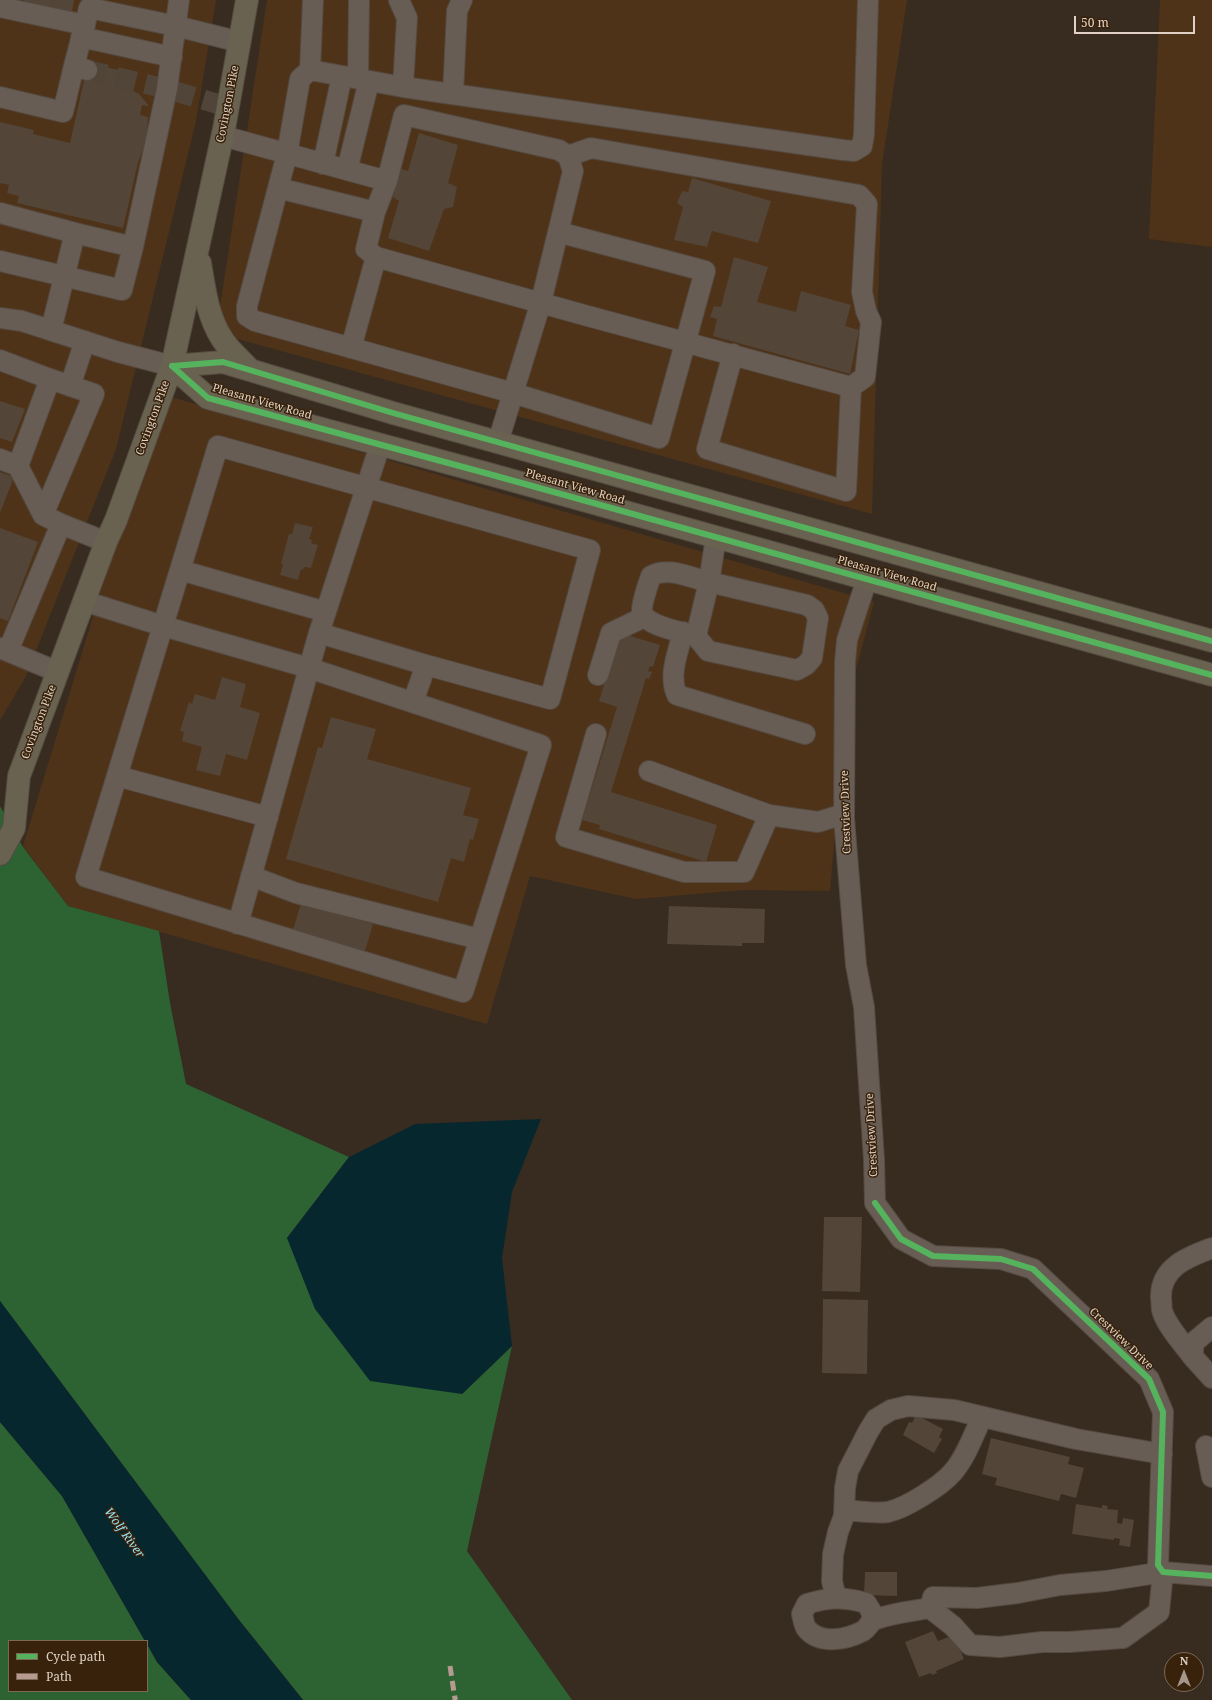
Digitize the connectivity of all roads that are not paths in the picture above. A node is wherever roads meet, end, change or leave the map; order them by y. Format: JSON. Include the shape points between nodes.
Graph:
{"nodes":[{"id":1,"x":179,"y":0,"type":"edge"},
{"id":2,"x":247,"y":0,"type":"edge"},
{"id":3,"x":313,"y":0,"type":"edge"},
{"id":4,"x":359,"y":0,"type":"edge"},
{"id":5,"x":399,"y":0,"type":"edge"},
{"id":6,"x":462,"y":0,"type":"edge"},
{"id":7,"x":868,"y":0,"type":"edge"},
{"id":8,"x":0,"y":7,"type":"edge"},
{"id":9,"x":176,"y":26,"type":"junction"},
{"id":10,"x":83,"y":31,"type":"junction"},
{"id":11,"x":240,"y":42,"type":"junction"},
{"id":12,"x":172,"y":57,"type":"junction"},
{"id":13,"x":310,"y":70,"type":"junction"},
{"id":14,"x":356,"y":79,"type":"junction"},
{"id":15,"x":402,"y":87,"type":"junction"},
{"id":16,"x":453,"y":94,"type":"junction"},
{"id":17,"x":0,"y":97,"type":"edge"},
{"id":18,"x":223,"y":136,"type":"junction"},
{"id":19,"x":287,"y":154,"type":"junction"},
{"id":20,"x":568,"y":156,"type":"junction"},
{"id":21,"x":323,"y":164,"type":"junction"},
{"id":22,"x":347,"y":170,"type":"junction"},
{"id":23,"x":387,"y":181,"type":"junction"},
{"id":24,"x":278,"y":188,"type":"junction"},
{"id":25,"x":375,"y":212,"type":"junction"},
{"id":26,"x":0,"y":213,"type":"edge"},
{"id":27,"x":558,"y":232,"type":"junction"},
{"id":28,"x":75,"y":233,"type":"junction"},
{"id":29,"x":133,"y":247,"type":"junction"},
{"id":30,"x":198,"y":252,"type":"junction"},
{"id":31,"x":376,"y":257,"type":"junction"},
{"id":32,"x":0,"y":261,"type":"edge"},
{"id":33,"x":64,"y":275,"type":"junction"},
{"id":34,"x":542,"y":302,"type":"junction"},
{"id":35,"x":0,"y":318,"type":"edge"},
{"id":36,"x":51,"y":330,"type":"junction"},
{"id":37,"x":85,"y":341,"type":"junction"},
{"id":38,"x":686,"y":342,"type":"junction"},
{"id":39,"x":351,"y":348,"type":"junction"},
{"id":40,"x":733,"y":354,"type":"junction"},
{"id":41,"x":0,"y":360,"type":"edge"},
{"id":42,"x":172,"y":366,"type":"junction"},
{"id":43,"x":252,"y":371,"type":"junction"},
{"id":44,"x":50,"y":379,"type":"junction"},
{"id":45,"x":70,"y":386,"type":"junction"},
{"id":46,"x":851,"y":387,"type":"junction"},
{"id":47,"x":513,"y":393,"type":"junction"},
{"id":48,"x":393,"y":413,"type":"junction"},
{"id":49,"x":498,"y":442,"type":"junction"},
{"id":50,"x":380,"y":445,"type":"junction"},
{"id":51,"x":9,"y":462,"type":"edge"},
{"id":52,"x":367,"y":487,"type":"junction"},
{"id":53,"x":43,"y":515,"type":"junction"},
{"id":54,"x":61,"y":524,"type":"junction"},
{"id":55,"x":716,"y":537,"type":"junction"},
{"id":56,"x":106,"y":542,"type":"junction"},
{"id":57,"x":180,"y":570,"type":"junction"},
{"id":58,"x":867,"y":579,"type":"junction"},
{"id":59,"x":709,"y":582,"type":"junction"},
{"id":60,"x":1040,"y":593,"type":"junction"},
{"id":61,"x":84,"y":602,"type":"junction"},
{"id":62,"x":326,"y":612,"type":"junction"},
{"id":63,"x":644,"y":617,"type":"junction"},
{"id":64,"x":1029,"y":624,"type":"junction"},
{"id":65,"x":163,"y":626,"type":"junction"},
{"id":66,"x":319,"y":633,"type":"junction"},
{"id":67,"x":690,"y":634,"type":"junction"},
{"id":68,"x":1212,"y":641,"type":"edge"},
{"id":69,"x":4,"y":649,"type":"edge"},
{"id":70,"x":426,"y":665,"type":"junction"},
{"id":71,"x":309,"y":668,"type":"junction"},
{"id":72,"x":58,"y":672,"type":"junction"},
{"id":73,"x":598,"y":675,"type":"dead end"},
{"id":74,"x":1212,"y":675,"type":"edge"},
{"id":75,"x":413,"y":702,"type":"junction"},
{"id":76,"x":596,"y":734,"type":"dead end"},
{"id":77,"x":805,"y":734,"type":"dead end"},
{"id":78,"x":649,"y":771,"type":"dead end"},
{"id":79,"x":19,"y":776,"type":"junction"},
{"id":80,"x":117,"y":776,"type":"junction"},
{"id":81,"x":0,"y":796,"type":"edge"},
{"id":82,"x":844,"y":814,"type":"junction"},
{"id":83,"x":769,"y":815,"type":"junction"},
{"id":84,"x":268,"y":818,"type":"junction"},
{"id":85,"x":0,"y":854,"type":"edge"},
{"id":86,"x":251,"y":876,"type":"junction"},
{"id":87,"x":238,"y":924,"type":"junction"},
{"id":88,"x":480,"y":939,"type":"junction"},
{"id":89,"x":1212,"y":1248,"type":"edge"},
{"id":90,"x":1212,"y":1327,"type":"edge"},
{"id":91,"x":1193,"y":1357,"type":"junction"},
{"id":92,"x":1212,"y":1378,"type":"edge"},
{"id":93,"x":982,"y":1417,"type":"junction"},
{"id":94,"x":1206,"y":1446,"type":"dead end"},
{"id":95,"x":1162,"y":1454,"type":"junction"},
{"id":96,"x":1212,"y":1477,"type":"edge"},
{"id":97,"x":845,"y":1510,"type":"junction"},
{"id":98,"x":1163,"y":1572,"type":"junction"},
{"id":99,"x":1212,"y":1576,"type":"edge"},
{"id":100,"x":836,"y":1598,"type":"junction"},
{"id":101,"x":930,"y":1608,"type":"junction"},
{"id":102,"x":873,"y":1620,"type":"junction"}],
"edges":[{"from":1,"to":9,"type":"street"},
{"from":2,"to":11,"type":"main road","name":"Covington Pike"},
{"from":3,"to":13,"type":"street"},
{"from":4,"to":14,"type":"street"},
{"from":5,"to":15,"type":"street","via":[[407,18]]},
{"from":6,"to":16,"type":"street","via":[[457,11]]},
{"from":7,"to":16,"type":"street","via":[[864,135],[862,146],[854,151]]},
{"from":8,"to":10,"type":"street"},
{"from":9,"to":10,"type":"street","via":[[89,8]]},
{"from":9,"to":11,"type":"street"},
{"from":9,"to":12,"type":"street"},
{"from":10,"to":12,"type":"street"},
{"from":10,"to":17,"type":"street","via":[[81,68],[63,112]]},
{"from":11,"to":18,"type":"main road","name":"Covington Pike"},
{"from":12,"to":29,"type":"street"},
{"from":13,"to":14,"type":"street"},
{"from":13,"to":19,"type":"street","via":[[300,79]]},
{"from":14,"to":15,"type":"street"},
{"from":14,"to":21,"type":"street"},
{"from":14,"to":22,"type":"street"},
{"from":15,"to":16,"type":"street"},
{"from":18,"to":19,"type":"street"},
{"from":18,"to":30,"type":"main road","name":"Covington Pike"},
{"from":19,"to":21,"type":"street"},
{"from":19,"to":24,"type":"street"},
{"from":20,"to":23,"type":"street","via":[[559,150],[404,115]]},
{"from":20,"to":27,"type":"street","via":[[573,171]]},
{"from":20,"to":46,"type":"street","via":[[591,148],[859,195],[867,204],[862,292],[871,322],[865,377]]},
{"from":21,"to":22,"type":"street"},
{"from":22,"to":23,"type":"street"},
{"from":23,"to":25,"type":"street"},
{"from":24,"to":25,"type":"street"},
{"from":24,"to":39,"type":"street","via":[[248,306],[248,316]]},
{"from":25,"to":31,"type":"street","via":[[366,248]]},
{"from":26,"to":28,"type":"street"},
{"from":27,"to":34,"type":"street"},
{"from":27,"to":38,"type":"street","via":[[705,270]]},
{"from":28,"to":29,"type":"street"},
{"from":28,"to":33,"type":"street"},
{"from":29,"to":33,"type":"street","via":[[122,290]]},
{"from":30,"to":42,"type":"main road","name":"Covington Pike"},
{"from":30,"to":43,"type":"main road","via":[[206,301],[214,325],[228,347]]},
{"from":31,"to":34,"type":"street"},
{"from":31,"to":39,"type":"street"},
{"from":32,"to":33,"type":"street"},
{"from":33,"to":36,"type":"street"},
{"from":34,"to":38,"type":"street"},
{"from":34,"to":47,"type":"street"},
{"from":35,"to":36,"type":"street","via":[[22,321]]},
{"from":36,"to":37,"type":"street"},
{"from":37,"to":42,"type":"street"},
{"from":37,"to":45,"type":"street"},
{"from":38,"to":40,"type":"street"},
{"from":38,"to":47,"type":"street","via":[[659,438]]},
{"from":39,"to":47,"type":"street"},
{"from":40,"to":46,"type":"street"},
{"from":40,"to":46,"type":"street","via":[[707,449],[846,491]]},
{"from":41,"to":44,"type":"street"},
{"from":42,"to":43,"type":"main road","name":"Pleasant View Road","via":[[223,362]]},
{"from":42,"to":50,"type":"main road","name":"Pleasant View Road","via":[[208,398]]},
{"from":42,"to":56,"type":"main road","name":"Covington Pike"},
{"from":43,"to":48,"type":"main road","name":"Pleasant View Road"},
{"from":44,"to":45,"type":"street"},
{"from":44,"to":51,"type":"street"},
{"from":45,"to":53,"type":"street","via":[[94,394]]},
{"from":47,"to":49,"type":"street"},
{"from":48,"to":49,"type":"main road","name":"Pleasant View Road"},
{"from":48,"to":50,"type":"main road"},
{"from":49,"to":60,"type":"main road","name":"Pleasant View Road"},
{"from":50,"to":52,"type":"street"},
{"from":50,"to":55,"type":"main road","name":"Pleasant View Road"},
{"from":51,"to":53,"type":"street"},
{"from":52,"to":57,"type":"street","via":[[218,446]]},
{"from":52,"to":62,"type":"street"},
{"from":52,"to":70,"type":"street","via":[[590,550],[550,699]]},
{"from":53,"to":54,"type":"street"},
{"from":54,"to":56,"type":"street"},
{"from":54,"to":69,"type":"street"},
{"from":55,"to":58,"type":"main road","name":"Pleasant View Road"},
{"from":55,"to":59,"type":"street"},
{"from":56,"to":61,"type":"main road","name":"Covington Pike"},
{"from":57,"to":62,"type":"street"},
{"from":57,"to":65,"type":"street"},
{"from":58,"to":64,"type":"main road","name":"Pleasant View Road"},
{"from":58,"to":82,"type":"street","name":"Crestview Drive","via":[[847,640]]},
{"from":59,"to":63,"type":"street","via":[[666,571],[658,572],[651,576],[642,610]]},
{"from":59,"to":67,"type":"street"},
{"from":59,"to":67,"type":"street","via":[[807,605],[814,610],[818,618],[812,658],[797,670],[708,651]]},
{"from":60,"to":64,"type":"main road"},
{"from":60,"to":68,"type":"main road","name":"Pleasant View Road"},
{"from":61,"to":65,"type":"street"},
{"from":61,"to":72,"type":"main road","name":"Covington Pike"},
{"from":62,"to":66,"type":"street"},
{"from":63,"to":67,"type":"street","via":[[650,622]]},
{"from":63,"to":73,"type":"street","via":[[610,634]]},
{"from":64,"to":74,"type":"main road","name":"Pleasant View Road"},
{"from":65,"to":71,"type":"street"},
{"from":65,"to":80,"type":"street"},
{"from":66,"to":70,"type":"street"},
{"from":66,"to":71,"type":"street"},
{"from":67,"to":77,"type":"street","via":[[672,677],[677,695]]},
{"from":69,"to":72,"type":"street"},
{"from":70,"to":75,"type":"street"},
{"from":71,"to":75,"type":"street"},
{"from":71,"to":84,"type":"street"},
{"from":72,"to":79,"type":"main road","name":"Covington Pike"},
{"from":75,"to":88,"type":"street","via":[[541,745]]},
{"from":76,"to":83,"type":"street","via":[[566,837],[684,872],[744,872]]},
{"from":78,"to":83,"type":"street"},
{"from":79,"to":81,"type":"main road","name":"Covington Pike"},
{"from":79,"to":85,"type":"main road","name":"Covington Pike","via":[[14,828]]},
{"from":80,"to":84,"type":"street"},
{"from":80,"to":87,"type":"street","via":[[86,877]]},
{"from":82,"to":83,"type":"street","via":[[818,822]]},
{"from":82,"to":95,"type":"street","name":"Crestview Drive","via":[[856,965],[864,1007],[875,1203],[902,1239],[933,1256],[1001,1259],[1033,1268],[1149,1380],[1163,1412]]},
{"from":84,"to":86,"type":"street"},
{"from":86,"to":87,"type":"street"},
{"from":86,"to":88,"type":"street","via":[[296,894]]},
{"from":87,"to":88,"type":"street","via":[[463,992]]},
{"from":89,"to":91,"type":"street","via":[[1192,1255],[1171,1268],[1161,1288],[1162,1311]]},
{"from":90,"to":91,"type":"street","via":[[1193,1343]]},
{"from":91,"to":92,"type":"street"},
{"from":93,"to":95,"type":"street","via":[[1076,1439]]},
{"from":93,"to":97,"type":"street","via":[[962,1459],[952,1473],[914,1501],[886,1512]]},
{"from":93,"to":97,"type":"street","via":[[954,1410],[908,1406],[891,1410],[876,1420],[848,1471]]},
{"from":94,"to":96,"type":"street"},
{"from":95,"to":98,"type":"street","name":"Crestview Drive","via":[[1158,1565]]},
{"from":97,"to":100,"type":"street","via":[[833,1554],[832,1581]]},
{"from":98,"to":99,"type":"street"},
{"from":98,"to":101,"type":"street","via":[[977,1598],[933,1597]]},
{"from":98,"to":101,"type":"street","name":"Crestview Drive","via":[[1159,1612],[1123,1638],[1000,1647],[970,1645],[953,1626]]},
{"from":100,"to":102,"type":"street","via":[[866,1603]]},
{"from":100,"to":102,"type":"street","via":[[807,1604],[802,1614],[806,1628],[815,1637],[833,1640],[852,1637],[865,1630]]},
{"from":101,"to":102,"type":"street"}]}
